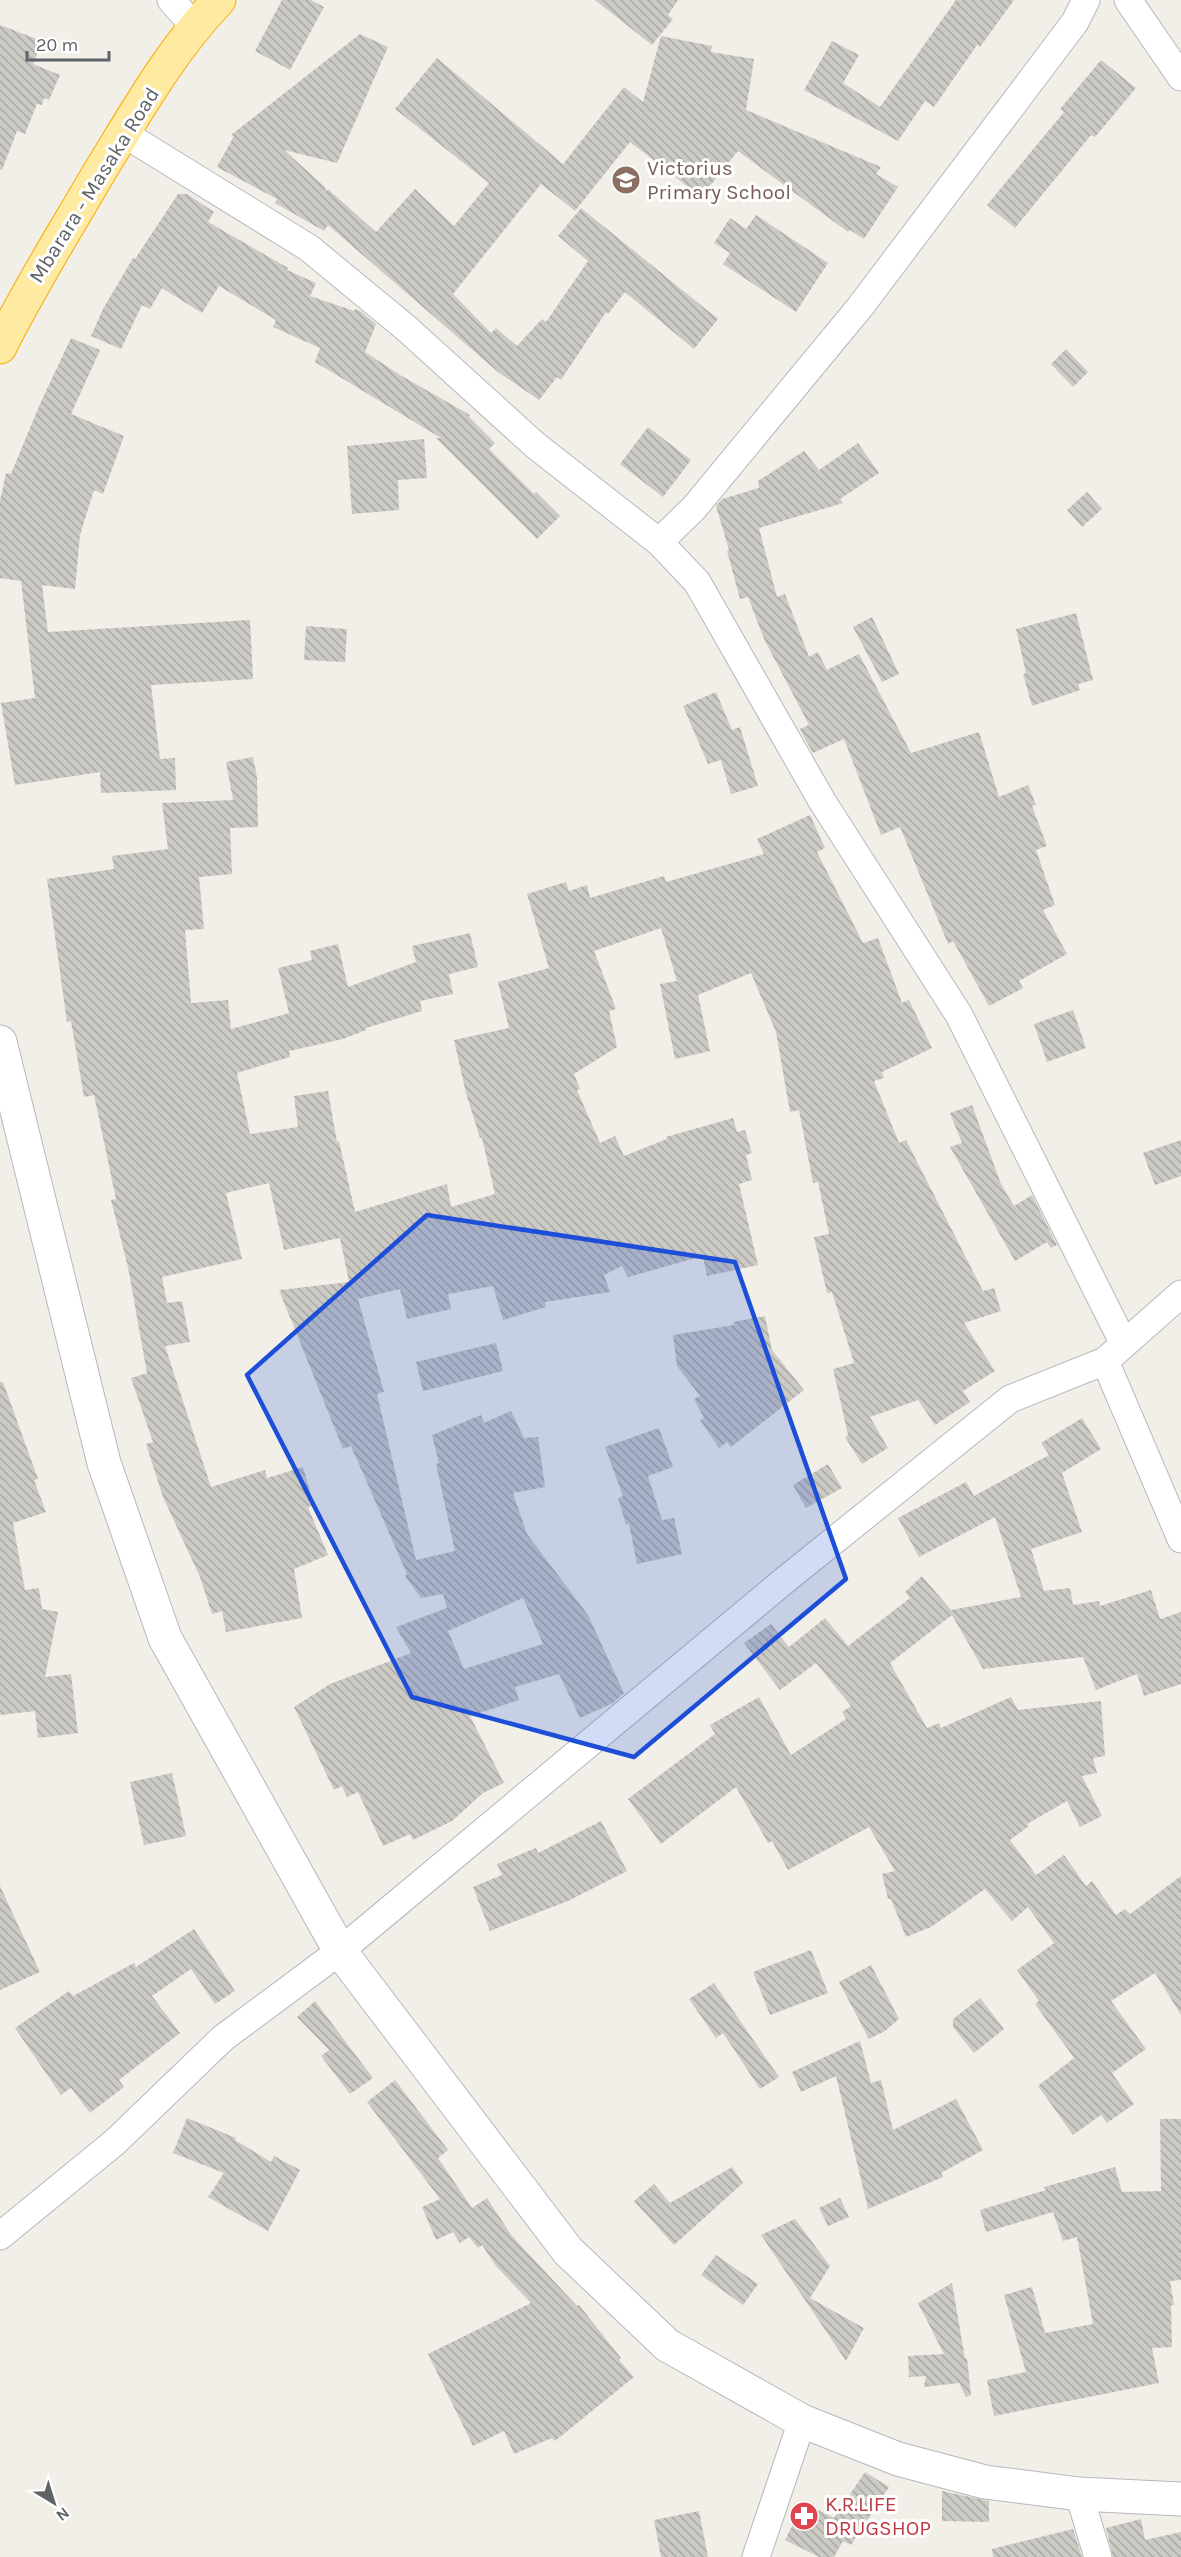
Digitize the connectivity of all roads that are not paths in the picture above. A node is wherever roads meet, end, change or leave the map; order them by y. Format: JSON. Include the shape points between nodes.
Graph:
{"nodes":[{"id":1,"x":171,"y":0,"type":"edge"},
{"id":2,"x":219,"y":0,"type":"edge"},
{"id":3,"x":1086,"y":0,"type":"edge"},
{"id":4,"x":1128,"y":0,"type":"edge"},
{"id":5,"x":194,"y":26,"type":"junction"},
{"id":6,"x":1181,"y":77,"type":"edge"},
{"id":7,"x":123,"y":133,"type":"junction"},
{"id":8,"x":0,"y":347,"type":"edge"},
{"id":9,"x":660,"y":542,"type":"junction"},
{"id":10,"x":0,"y":1042,"type":"edge"},
{"id":11,"x":1181,"y":1294,"type":"edge"},
{"id":12,"x":1115,"y":1352,"type":"junction"},
{"id":13,"x":1181,"y":1539,"type":"edge"},
{"id":14,"x":340,"y":1950,"type":"junction"},
{"id":15,"x":0,"y":2236,"type":"edge"},
{"id":16,"x":802,"y":2421,"type":"junction"},
{"id":17,"x":1079,"y":2494,"type":"junction"},
{"id":18,"x":1181,"y":2499,"type":"edge"},
{"id":19,"x":756,"y":2557,"type":"edge"},
{"id":20,"x":1098,"y":2557,"type":"edge"}],
"edges":[{"from":1,"to":5,"type":"street"},
{"from":2,"to":5,"type":"highway","name":"Mbarara - Masaka Road"},
{"from":3,"to":9,"type":"street","via":[[1076,22],[860,307],[694,508]]},
{"from":4,"to":6,"type":"street"},
{"from":5,"to":7,"type":"highway","name":"Mbarara - Masaka Road"},
{"from":7,"to":8,"type":"highway","name":"Mbarara - Masaka Road","via":[[21,303]]},
{"from":7,"to":9,"type":"street","via":[[309,248],[406,328],[535,445]]},
{"from":9,"to":12,"type":"street","via":[[697,582],[822,801],[959,1015]]},
{"from":10,"to":14,"type":"street","via":[[104,1463],[165,1638]]},
{"from":11,"to":12,"type":"street"},
{"from":12,"to":13,"type":"street"},
{"from":12,"to":14,"type":"street","via":[[1010,1399],[785,1580]]},
{"from":14,"to":15,"type":"street","via":[[223,2038],[115,2142]]},
{"from":14,"to":16,"type":"street","via":[[568,2251],[667,2345]]},
{"from":16,"to":17,"type":"street","via":[[898,2459],[985,2482]]},
{"from":16,"to":19,"type":"street"},
{"from":17,"to":18,"type":"street"},
{"from":17,"to":20,"type":"street"}]}
